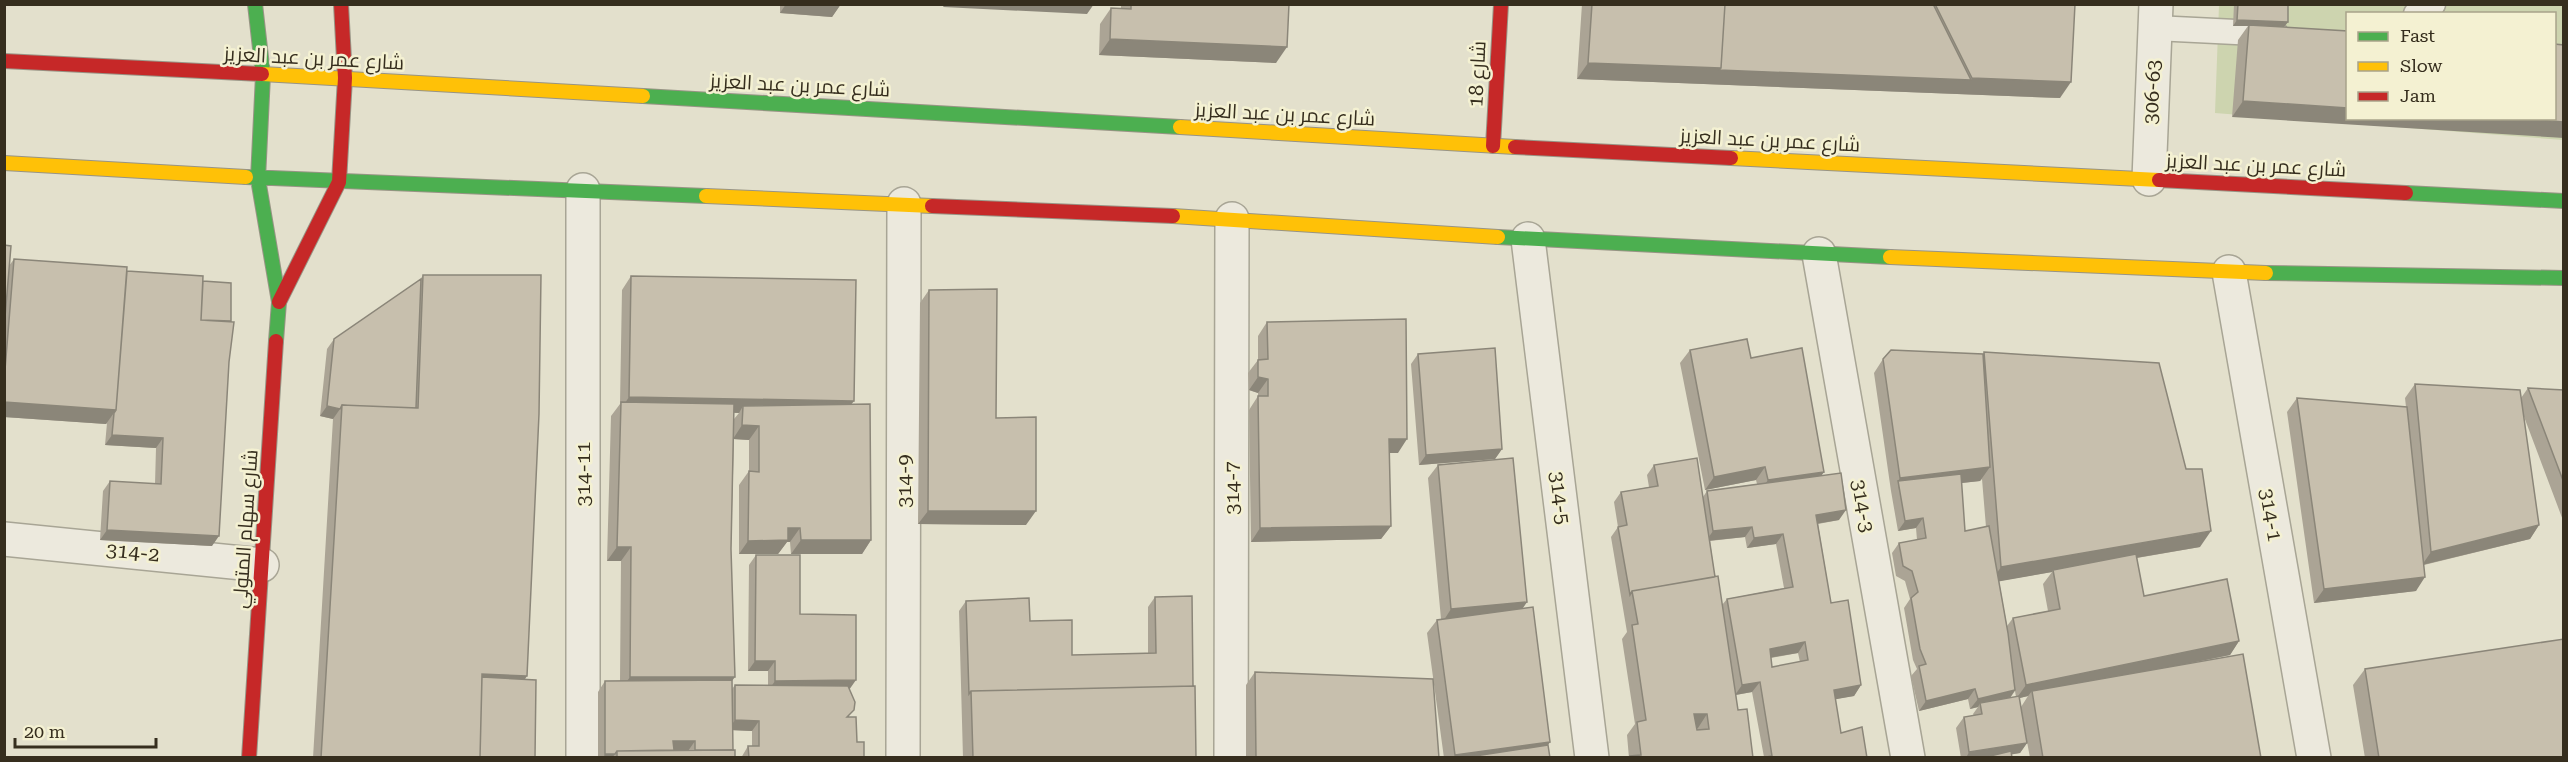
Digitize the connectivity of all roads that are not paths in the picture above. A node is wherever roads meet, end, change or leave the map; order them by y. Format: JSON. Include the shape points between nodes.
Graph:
{"nodes":[{"id":1,"x":255,"y":4,"type":"edge"},
{"id":2,"x":341,"y":4,"type":"edge"},
{"id":3,"x":1501,"y":4,"type":"edge"},
{"id":4,"x":2433,"y":4,"type":"edge"},
{"id":5,"x":2419,"y":12,"type":"edge"},
{"id":6,"x":2156,"y":16,"type":"edge"},
{"id":7,"x":2296,"y":35,"type":"edge"},
{"id":8,"x":4,"y":61,"type":"edge"},
{"id":9,"x":263,"y":75,"type":"junction"},
{"id":10,"x":345,"y":78,"type":"junction"},
{"id":11,"x":1493,"y":146,"type":"junction"},
{"id":12,"x":4,"y":163,"type":"edge"},
{"id":13,"x":258,"y":178,"type":"junction"},
{"id":14,"x":2149,"y":179,"type":"junction"},
{"id":15,"x":339,"y":182,"type":"junction"},
{"id":16,"x":584,"y":190,"type":"junction"},
{"id":17,"x":2564,"y":201,"type":"edge"},
{"id":18,"x":904,"y":204,"type":"junction"},
{"id":19,"x":1232,"y":219,"type":"junction"},
{"id":20,"x":1528,"y":239,"type":"junction"},
{"id":21,"x":1819,"y":254,"type":"junction"},
{"id":22,"x":2229,"y":272,"type":"junction"},
{"id":23,"x":2564,"y":278,"type":"edge"},
{"id":24,"x":279,"y":302,"type":"junction"},
{"id":25,"x":4,"y":539,"type":"edge"},
{"id":26,"x":262,"y":565,"type":"junction"},
{"id":27,"x":249,"y":758,"type":"edge"},
{"id":28,"x":583,"y":758,"type":"edge"},
{"id":29,"x":903,"y":758,"type":"edge"},
{"id":30,"x":1231,"y":758,"type":"edge"},
{"id":31,"x":1592,"y":758,"type":"edge"},
{"id":32,"x":1908,"y":758,"type":"edge"},
{"id":33,"x":2314,"y":758,"type":"edge"}],
"edges":[{"from":1,"to":9,"type":"street","name":"شارع سهام المتولي"},
{"from":2,"to":10,"type":"street"},
{"from":3,"to":11,"type":"street","name":"شارع 18"},
{"from":4,"to":5,"type":"lane"},
{"from":6,"to":7,"type":"lane"},
{"from":6,"to":14,"type":"street","name":"306-63"},
{"from":8,"to":9,"type":"street","name":"شارع عمر بن عبد العزيز"},
{"from":9,"to":10,"type":"street","name":"شارع عمر بن عبد العزيز"},
{"from":9,"to":13,"type":"street","name":"شارع سهام المتولي"},
{"from":10,"to":11,"type":"street","name":"شارع عمر بن عبد العزيز"},
{"from":10,"to":15,"type":"street"},
{"from":11,"to":14,"type":"street","name":"شارع عمر بن عبد العزيز"},
{"from":12,"to":13,"type":"street"},
{"from":13,"to":15,"type":"street"},
{"from":13,"to":24,"type":"street","name":"شارع سهام المتولي"},
{"from":14,"to":17,"type":"street","name":"شارع عمر بن عبد العزيز"},
{"from":15,"to":16,"type":"street"},
{"from":15,"to":24,"type":"street","name":"شارع سهام المتولي"},
{"from":16,"to":18,"type":"street"},
{"from":16,"to":28,"type":"street","name":"314-11"},
{"from":18,"to":19,"type":"street"},
{"from":18,"to":29,"type":"street","name":"314-9"},
{"from":19,"to":20,"type":"street"},
{"from":19,"to":30,"type":"street","name":"314-7"},
{"from":20,"to":21,"type":"street"},
{"from":20,"to":31,"type":"street","name":"314-5"},
{"from":21,"to":22,"type":"street"},
{"from":21,"to":32,"type":"street","name":"314-3"},
{"from":22,"to":23,"type":"street"},
{"from":22,"to":33,"type":"street","name":"314-1"},
{"from":24,"to":26,"type":"street","name":"شارع سهام المتولي"},
{"from":25,"to":26,"type":"street","name":"314-2"},
{"from":26,"to":27,"type":"street","name":"شارع سهام المتولي"}]}
